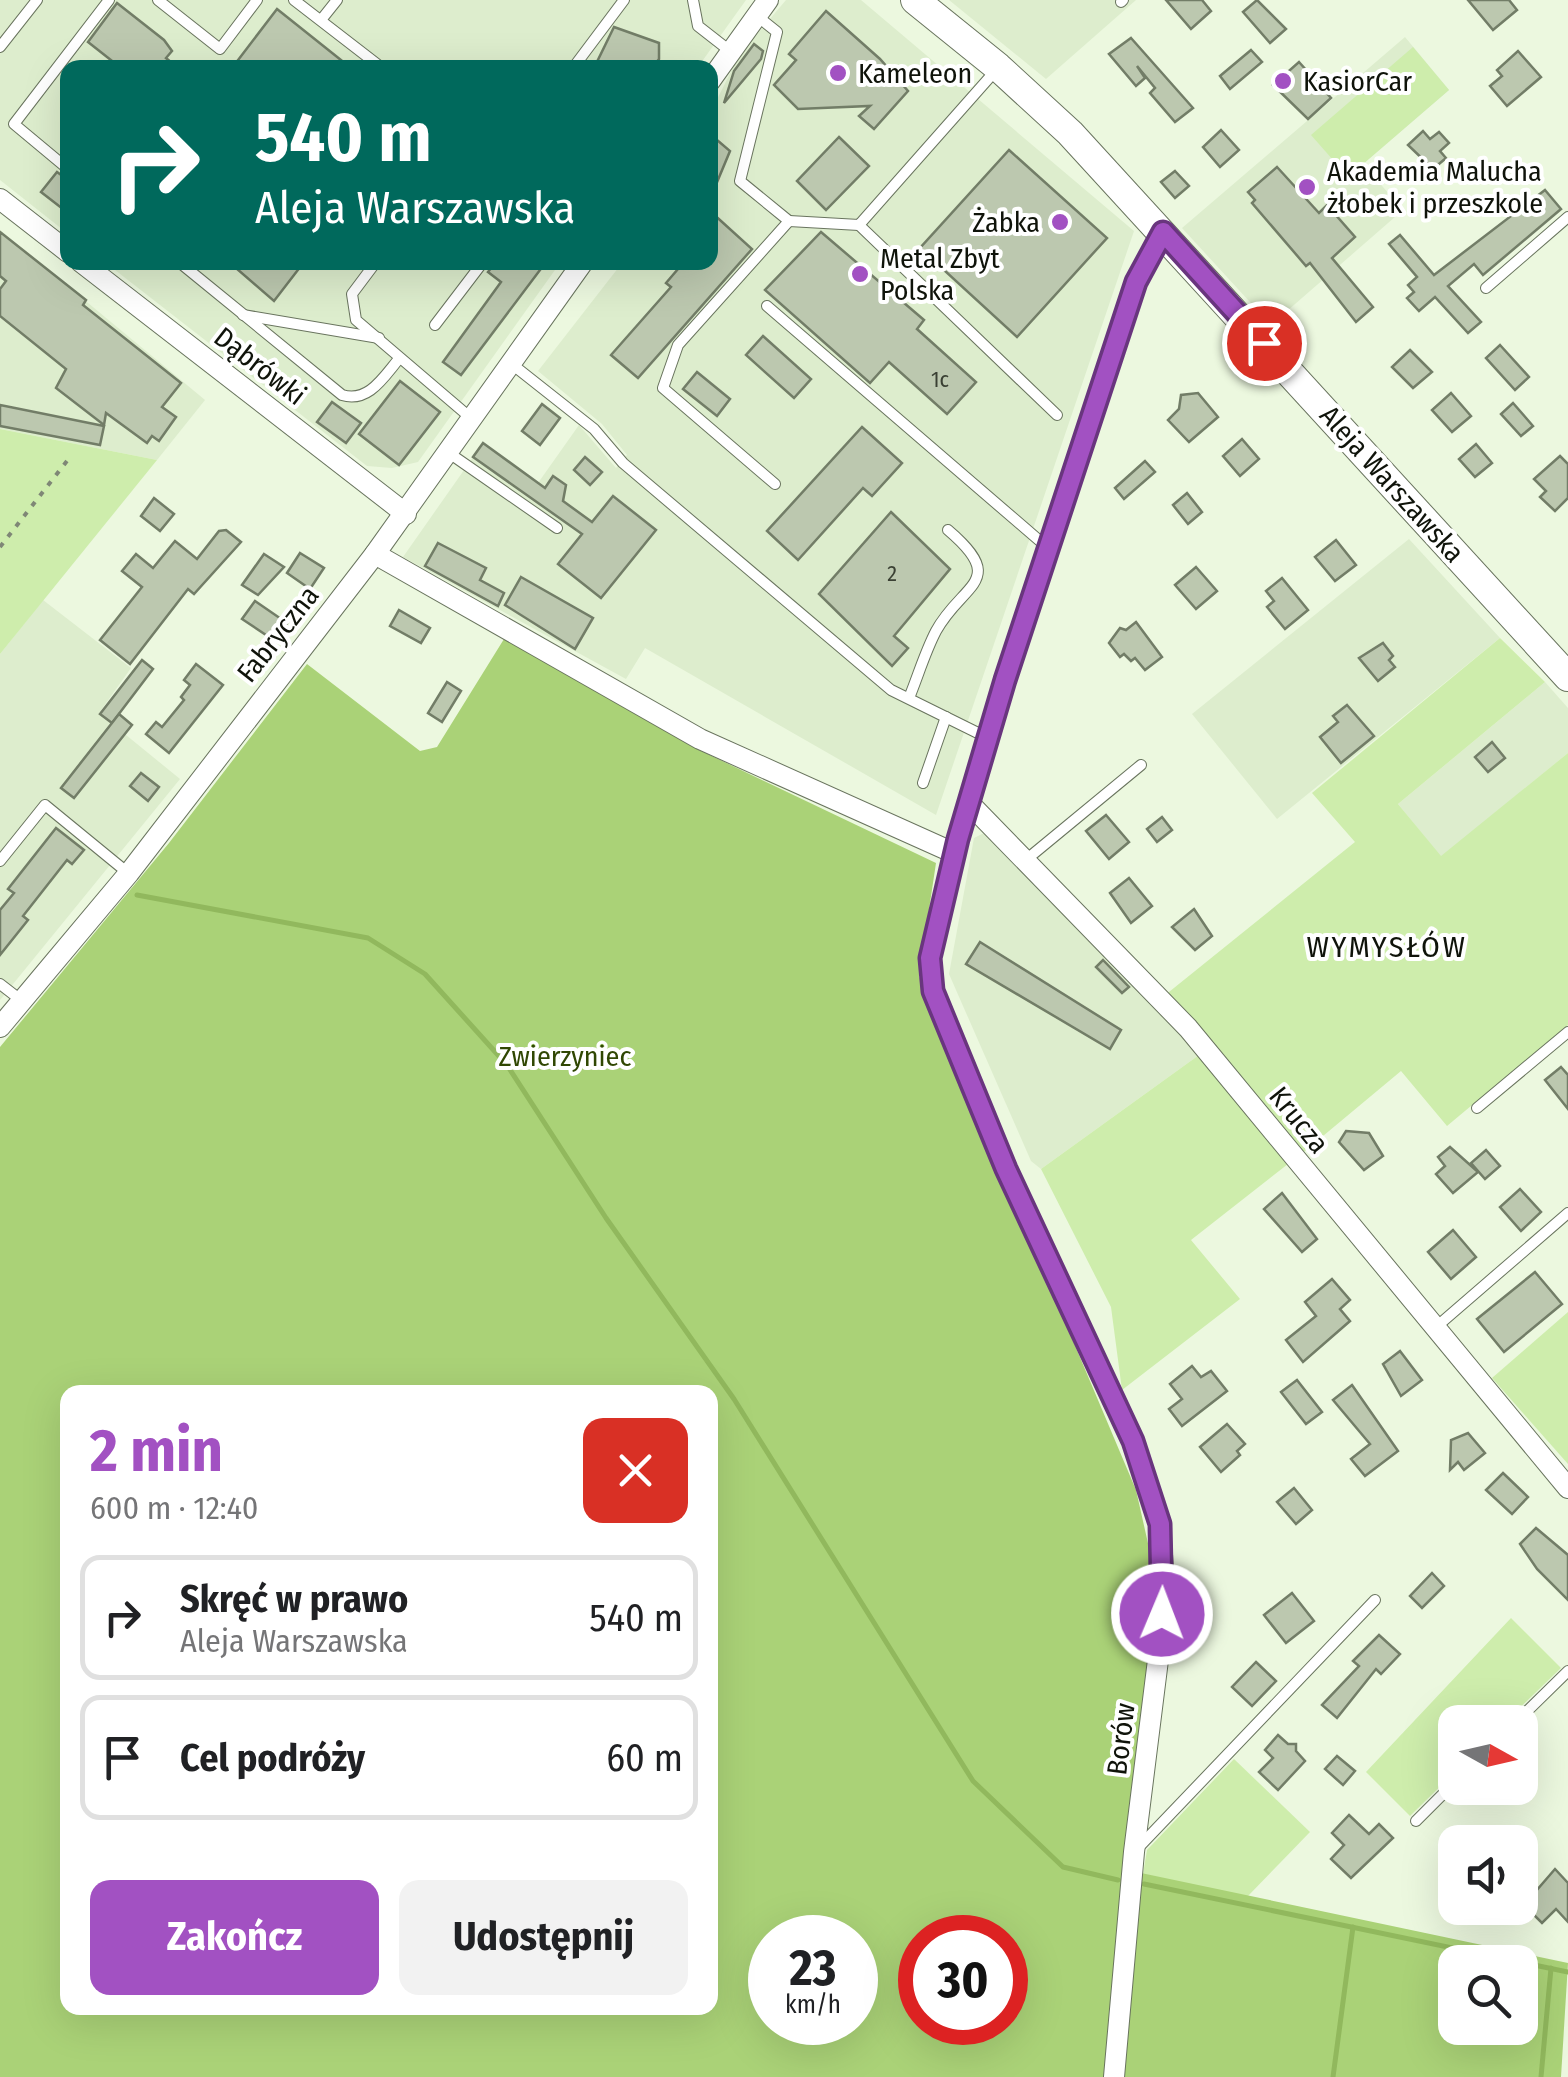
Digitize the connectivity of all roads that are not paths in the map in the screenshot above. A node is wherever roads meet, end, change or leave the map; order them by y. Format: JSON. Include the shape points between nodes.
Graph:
{"nodes":[{"id":1,"x":37,"y":0,"type":"edge"},
{"id":2,"x":109,"y":0,"type":"edge"},
{"id":3,"x":158,"y":0,"type":"edge"},
{"id":4,"x":257,"y":0,"type":"edge"},
{"id":5,"x":294,"y":0,"type":"edge"},
{"id":6,"x":337,"y":0,"type":"edge"},
{"id":7,"x":624,"y":0,"type":"edge"},
{"id":8,"x":692,"y":0,"type":"edge"},
{"id":9,"x":915,"y":0,"type":"edge"},
{"id":10,"x":762,"y":8,"type":"edge"},
{"id":11,"x":321,"y":20,"type":"junction"},
{"id":12,"x":0,"y":47,"type":"edge"},
{"id":13,"x":731,"y":52,"type":"junction"},
{"id":14,"x":63,"y":60,"type":"edge"},
{"id":15,"x":372,"y":60,"type":"edge"},
{"id":16,"x":579,"y":60,"type":"edge"},
{"id":17,"x":60,"y":64,"type":"edge"},
{"id":18,"x":998,"y":67,"type":"junction"},
{"id":19,"x":718,"y":70,"type":"edge"},
{"id":20,"x":60,"y":162,"type":"edge"},
{"id":21,"x":0,"y":199,"type":"edge"},
{"id":22,"x":1568,"y":217,"type":"edge"},
{"id":23,"x":788,"y":221,"type":"junction"},
{"id":24,"x":859,"y":225,"type":"junction"},
{"id":25,"x":1163,"y":232,"type":"junction"},
{"id":26,"x":60,"y":246,"type":"edge"},
{"id":27,"x":92,"y":270,"type":"edge"},
{"id":28,"x":189,"y":270,"type":"edge"},
{"id":29,"x":370,"y":270,"type":"edge"},
{"id":30,"x":478,"y":270,"type":"edge"},
{"id":31,"x":578,"y":270,"type":"edge"},
{"id":32,"x":1486,"y":288,"type":"dead end"},
{"id":33,"x":767,"y":306,"type":"dead end"},
{"id":34,"x":242,"y":315,"type":"junction"},
{"id":35,"x":435,"y":325,"type":"dead end"},
{"id":36,"x":380,"y":339,"type":"junction"},
{"id":37,"x":398,"y":360,"type":"junction"},
{"id":38,"x":513,"y":365,"type":"junction"},
{"id":39,"x":1057,"y":416,"type":"dead end"},
{"id":40,"x":473,"y":420,"type":"junction"},
{"id":41,"x":449,"y":452,"type":"junction"},
{"id":42,"x":775,"y":484,"type":"dead end"},
{"id":43,"x":406,"y":514,"type":"junction"},
{"id":44,"x":557,"y":528,"type":"dead end"},
{"id":45,"x":948,"y":530,"type":"dead end"},
{"id":46,"x":1048,"y":548,"type":"junction"},
{"id":47,"x":375,"y":554,"type":"junction"},
{"id":48,"x":1568,"y":677,"type":"edge"},
{"id":49,"x":909,"y":698,"type":"junction"},
{"id":50,"x":946,"y":717,"type":"junction"},
{"id":51,"x":988,"y":738,"type":"junction"},
{"id":52,"x":1141,"y":764,"type":"dead end"},
{"id":53,"x":924,"y":783,"type":"dead end"},
{"id":54,"x":969,"y":803,"type":"junction"},
{"id":55,"x":954,"y":853,"type":"junction"},
{"id":56,"x":1027,"y":859,"type":"junction"},
{"id":57,"x":0,"y":861,"type":"edge"},
{"id":58,"x":128,"y":873,"type":"junction"},
{"id":59,"x":0,"y":984,"type":"edge"},
{"id":60,"x":23,"y":1002,"type":"junction"},
{"id":61,"x":0,"y":1027,"type":"edge"},
{"id":62,"x":1568,"y":1032,"type":"edge"},
{"id":63,"x":1477,"y":1108,"type":"dead end"},
{"id":64,"x":1568,"y":1213,"type":"edge"},
{"id":65,"x":1435,"y":1328,"type":"junction"},
{"id":66,"x":1568,"y":1488,"type":"edge"},
{"id":67,"x":1375,"y":1600,"type":"dead end"},
{"id":68,"x":1568,"y":1670,"type":"edge"},
{"id":69,"x":1533,"y":1705,"type":"edge"},
{"id":70,"x":1438,"y":1799,"type":"edge"},
{"id":71,"x":1416,"y":1822,"type":"dead end"},
{"id":72,"x":1134,"y":1852,"type":"junction"},
{"id":73,"x":1114,"y":2077,"type":"edge"}],
"edges":[{"from":1,"to":12,"type":"lane"},
{"from":2,"to":14,"type":"lane"},
{"from":3,"to":4,"type":"lane","via":[[220,49]]},
{"from":5,"to":11,"type":"lane"},
{"from":6,"to":11,"type":"lane"},
{"from":7,"to":16,"type":"lane"},
{"from":8,"to":13,"type":"lane","via":[[698,26]]},
{"from":9,"to":18,"type":"street","name":"Aleja Warszawska"},
{"from":10,"to":13,"type":"street"},
{"from":10,"to":23,"type":"lane","via":[[777,32],[740,182]]},
{"from":11,"to":15,"type":"lane"},
{"from":13,"to":19,"type":"street"},
{"from":17,"to":20,"type":"lane","via":[[14,124]]},
{"from":18,"to":24,"type":"lane"},
{"from":18,"to":25,"type":"street","name":"Aleja Warszawska"},
{"from":21,"to":26,"type":"street"},
{"from":22,"to":32,"type":"lane"},
{"from":23,"to":24,"type":"lane"},
{"from":23,"to":42,"type":"lane","via":[[678,345],[663,388]]},
{"from":24,"to":39,"type":"lane"},
{"from":25,"to":46,"type":"street","name":"Borów","via":[[1136,282]]},
{"from":25,"to":48,"type":"street","name":"Aleja Warszawska"},
{"from":27,"to":43,"type":"street","name":"Dąbrówki"},
{"from":28,"to":34,"type":"lane"},
{"from":29,"to":36,"type":"lane","via":[[352,294],[352,306],[356,320]]},
{"from":30,"to":35,"type":"lane"},
{"from":31,"to":38,"type":"street","name":"Fabryczna"},
{"from":33,"to":46,"type":"lane"},
{"from":34,"to":36,"type":"lane"},
{"from":34,"to":37,"type":"lane","via":[[354,398],[375,387]]},
{"from":36,"to":37,"type":"lane"},
{"from":37,"to":40,"type":"lane"},
{"from":38,"to":40,"type":"street","name":"Fabryczna"},
{"from":38,"to":49,"type":"lane","via":[[891,690]]},
{"from":40,"to":41,"type":"street","name":"Fabryczna"},
{"from":41,"to":43,"type":"street","name":"Fabryczna"},
{"from":41,"to":44,"type":"lane"},
{"from":43,"to":47,"type":"street","name":"Fabryczna"},
{"from":45,"to":49,"type":"lane","via":[[974,552],[977,583],[938,628]]},
{"from":46,"to":51,"type":"street","name":"Borów"},
{"from":47,"to":55,"type":"street","via":[[700,738]]},
{"from":47,"to":58,"type":"street","name":"Fabryczna"},
{"from":49,"to":50,"type":"lane"},
{"from":50,"to":51,"type":"lane"},
{"from":50,"to":53,"type":"lane"},
{"from":51,"to":54,"type":"street","name":"Borów"},
{"from":52,"to":56,"type":"lane"},
{"from":54,"to":55,"type":"street","name":"Borów"},
{"from":54,"to":56,"type":"street","name":"Krucza"},
{"from":55,"to":72,"type":"street","name":"Borów","via":[[930,958],[933,991],[1006,1169],[1133,1441],[1160,1524],[1160,1644]]},
{"from":56,"to":65,"type":"street","name":"Krucza","via":[[1188,1028]]},
{"from":57,"to":58,"type":"lane","via":[[45,805]]},
{"from":58,"to":60,"type":"street","name":"Fabryczna"},
{"from":59,"to":60,"type":"lane"},
{"from":60,"to":61,"type":"street","name":"Fabryczna"},
{"from":62,"to":63,"type":"lane"},
{"from":64,"to":65,"type":"lane"},
{"from":65,"to":66,"type":"street","name":"Krucza"},
{"from":67,"to":72,"type":"lane"},
{"from":68,"to":69,"type":"lane"},
{"from":70,"to":71,"type":"lane"},
{"from":72,"to":73,"type":"street","name":"Borów"}]}
